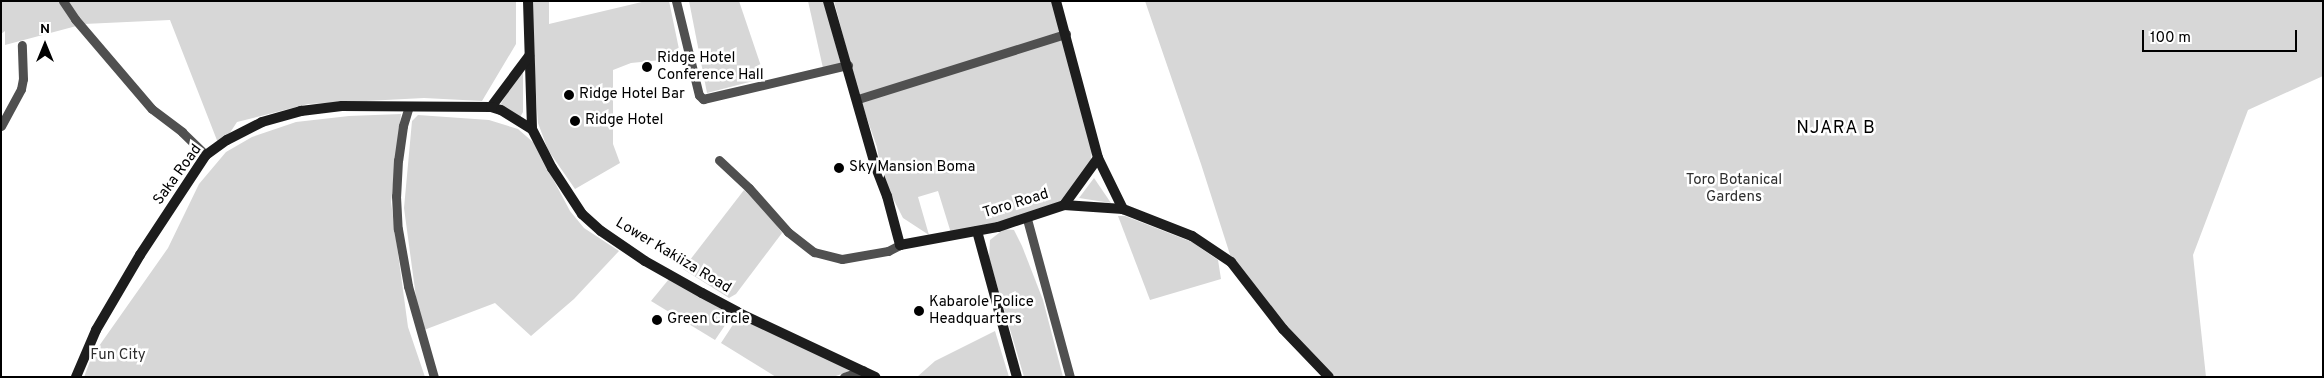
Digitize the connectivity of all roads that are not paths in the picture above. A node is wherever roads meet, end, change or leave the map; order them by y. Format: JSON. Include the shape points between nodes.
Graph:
{"nodes":[{"id":1,"x":63,"y":1,"type":"edge"},
{"id":2,"x":528,"y":1,"type":"edge"},
{"id":3,"x":676,"y":1,"type":"edge"},
{"id":4,"x":828,"y":1,"type":"edge"},
{"id":5,"x":1056,"y":1,"type":"edge"},
{"id":6,"x":1066,"y":34,"type":"junction"},
{"id":7,"x":22,"y":45,"type":"dead end"},
{"id":8,"x":530,"y":56,"type":"junction"},
{"id":9,"x":848,"y":65,"type":"junction"},
{"id":10,"x":858,"y":99,"type":"junction"},
{"id":11,"x":409,"y":106,"type":"junction"},
{"id":12,"x":491,"y":107,"type":"junction"},
{"id":13,"x":1,"y":126,"type":"edge"},
{"id":14,"x":532,"y":129,"type":"junction"},
{"id":15,"x":206,"y":155,"type":"junction"},
{"id":16,"x":1098,"y":158,"type":"junction"},
{"id":17,"x":719,"y":160,"type":"dead end"},
{"id":18,"x":1064,"y":206,"type":"junction"},
{"id":19,"x":1123,"y":209,"type":"junction"},
{"id":20,"x":1027,"y":219,"type":"junction"},
{"id":21,"x":977,"y":232,"type":"junction"},
{"id":22,"x":900,"y":246,"type":"junction"},
{"id":23,"x":862,"y":370,"type":"junction"},
{"id":24,"x":76,"y":377,"type":"edge"},
{"id":25,"x":434,"y":377,"type":"edge"},
{"id":26,"x":844,"y":377,"type":"edge"},
{"id":27,"x":875,"y":377,"type":"edge"},
{"id":28,"x":1017,"y":377,"type":"edge"},
{"id":29,"x":1070,"y":377,"type":"edge"},
{"id":30,"x":1329,"y":377,"type":"edge"}],
"edges":[{"from":1,"to":15,"type":"street","via":[[152,110]]},
{"from":2,"to":8,"type":"main road","name":"Lower Kakiiza Road"},
{"from":3,"to":9,"type":"street","via":[[699,95],[703,99]]},
{"from":4,"to":9,"type":"main road"},
{"from":5,"to":6,"type":"main road"},
{"from":6,"to":10,"type":"street"},
{"from":6,"to":16,"type":"main road"},
{"from":7,"to":13,"type":"street","via":[[23,78],[16,100]]},
{"from":8,"to":12,"type":"main road"},
{"from":8,"to":14,"type":"main road","name":"Lower Kakiiza Road"},
{"from":9,"to":10,"type":"main road"},
{"from":10,"to":22,"type":"main road"},
{"from":11,"to":12,"type":"main road","name":"Saka Road"},
{"from":11,"to":15,"type":"main road","name":"Saka Road","via":[[342,106],[301,111],[262,122]]},
{"from":11,"to":25,"type":"street","via":[[402,126],[398,160],[398,229],[408,286]]},
{"from":12,"to":14,"type":"main road","name":"Saka Road"},
{"from":14,"to":23,"type":"main road","name":"Lower Kakiiza Road","via":[[552,168],[582,214],[601,231],[645,260],[738,312]]},
{"from":15,"to":24,"type":"main road","name":"Saka Road","via":[[140,255],[96,330]]},
{"from":16,"to":18,"type":"main road"},
{"from":16,"to":19,"type":"main road"},
{"from":17,"to":22,"type":"street","via":[[788,232],[814,252],[842,259]]},
{"from":18,"to":19,"type":"main road"},
{"from":18,"to":20,"type":"main road","name":"Toro Road"},
{"from":19,"to":30,"type":"main road","via":[[1192,236],[1231,262],[1283,329]]},
{"from":20,"to":21,"type":"main road","name":"Toro Road"},
{"from":20,"to":29,"type":"street"},
{"from":21,"to":22,"type":"main road"},
{"from":21,"to":28,"type":"main road","name":"Toro Road"},
{"from":23,"to":26,"type":"street"},
{"from":23,"to":27,"type":"main road","name":"Lower Kakiiza Road"}]}
